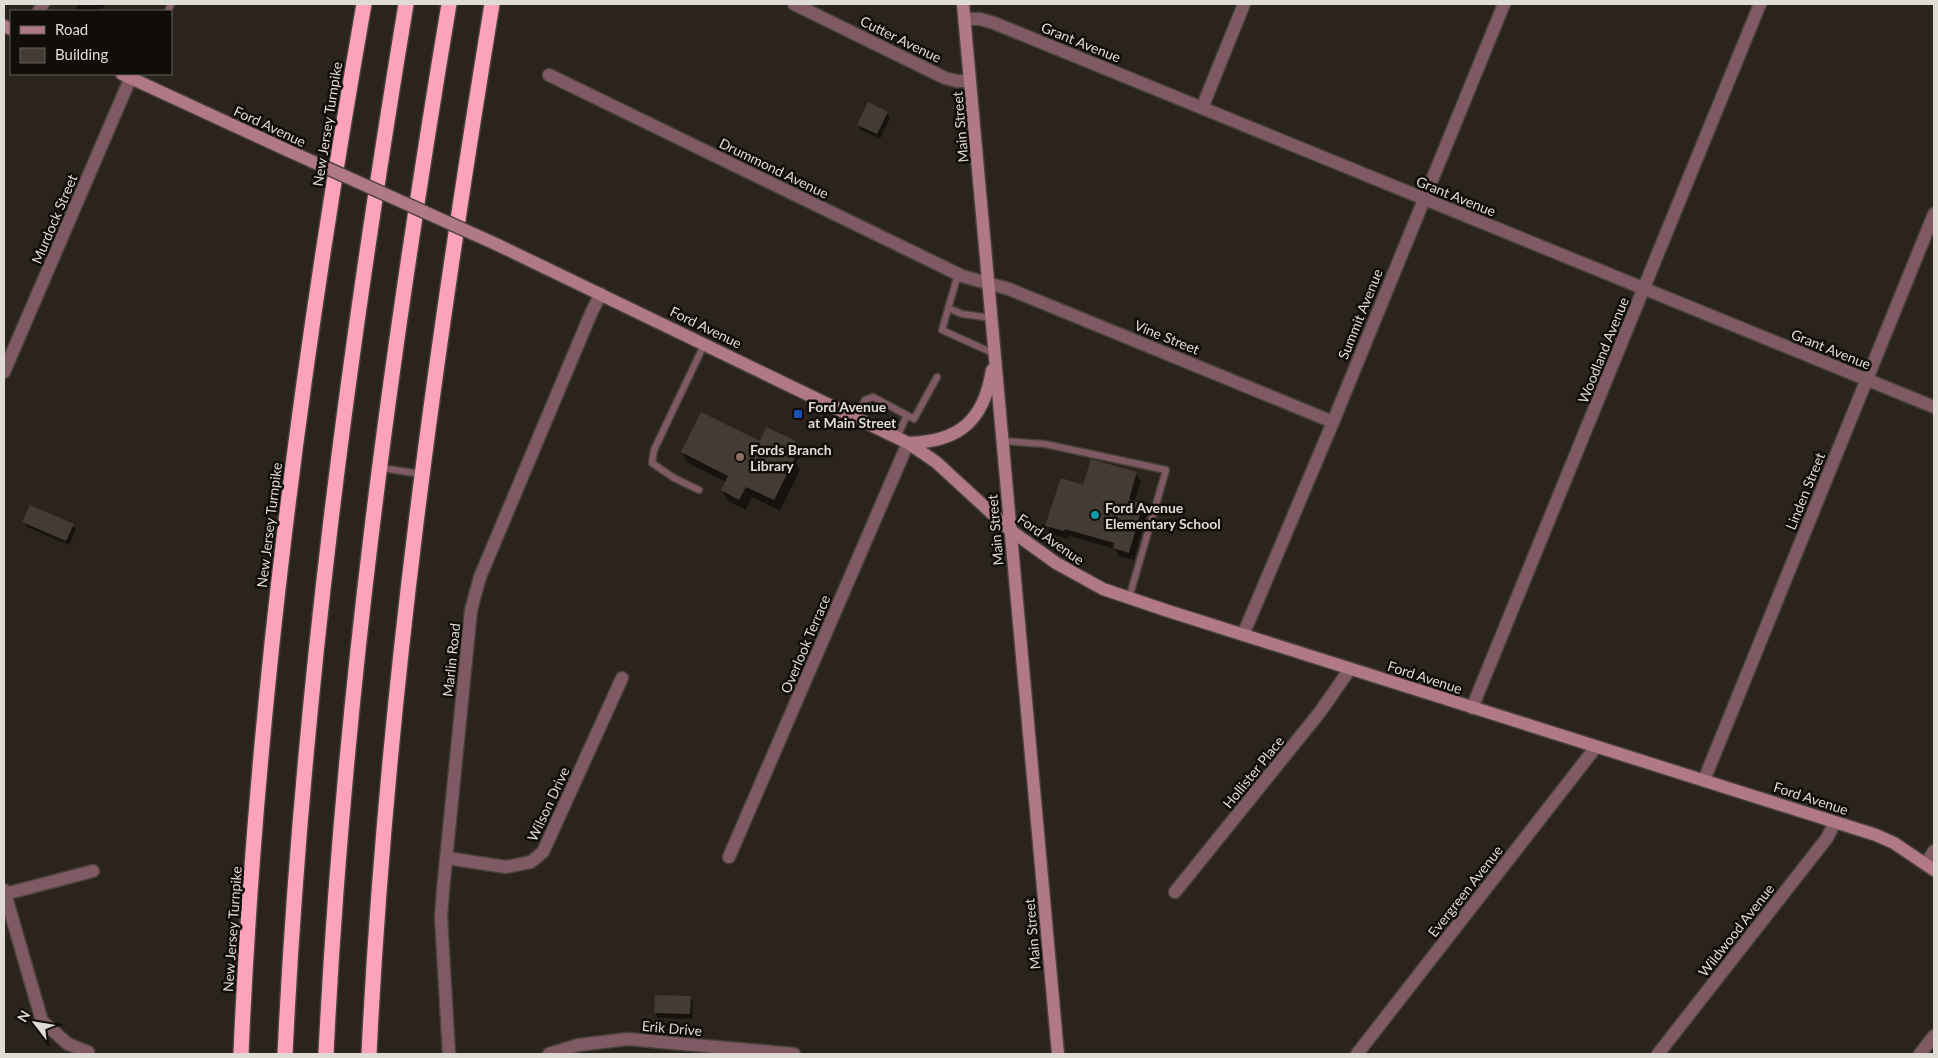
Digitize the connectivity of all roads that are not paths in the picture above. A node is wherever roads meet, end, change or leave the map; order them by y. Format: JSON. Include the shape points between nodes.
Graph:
{"nodes":[{"id":1,"x":364,"y":4,"type":"edge"},
{"id":2,"x":406,"y":4,"type":"edge"},
{"id":3,"x":449,"y":4,"type":"edge"},
{"id":4,"x":492,"y":4,"type":"edge"},
{"id":5,"x":794,"y":4,"type":"edge"},
{"id":6,"x":963,"y":4,"type":"edge"},
{"id":7,"x":1244,"y":4,"type":"edge"},
{"id":8,"x":1504,"y":4,"type":"edge"},
{"id":9,"x":1760,"y":4,"type":"edge"},
{"id":10,"x":965,"y":19,"type":"junction"},
{"id":11,"x":130,"y":75,"type":"edge"},
{"id":12,"x":549,"y":76,"type":"dead end"},
{"id":13,"x":970,"y":81,"type":"junction"},
{"id":14,"x":1202,"y":108,"type":"junction"},
{"id":15,"x":1424,"y":199,"type":"junction"},
{"id":16,"x":1934,"y":214,"type":"edge"},
{"id":17,"x":958,"y":274,"type":"junction"},
{"id":18,"x":988,"y":283,"type":"junction"},
{"id":19,"x":1644,"y":289,"type":"junction"},
{"id":20,"x":601,"y":294,"type":"junction"},
{"id":21,"x":948,"y":308,"type":"junction"},
{"id":22,"x":992,"y":318,"type":"junction"},
{"id":23,"x":705,"y":343,"type":"junction"},
{"id":24,"x":995,"y":354,"type":"junction"},
{"id":25,"x":4,"y":372,"type":"edge"},
{"id":26,"x":937,"y":377,"type":"dead end"},
{"id":27,"x":1866,"y":380,"type":"junction"},
{"id":28,"x":1934,"y":407,"type":"edge"},
{"id":29,"x":907,"y":415,"type":"junction"},
{"id":30,"x":857,"y":417,"type":"junction"},
{"id":31,"x":1333,"y":422,"type":"junction"},
{"id":32,"x":903,"y":440,"type":"junction"},
{"id":33,"x":1003,"y":441,"type":"junction"},
{"id":34,"x":380,"y":468,"type":"junction"},
{"id":35,"x":422,"y":474,"type":"junction"},
{"id":36,"x":699,"y":490,"type":"dead end"},
{"id":37,"x":1010,"y":530,"type":"junction"},
{"id":38,"x":1129,"y":598,"type":"junction"},
{"id":39,"x":1243,"y":635,"type":"junction"},
{"id":40,"x":1350,"y":669,"type":"junction"},
{"id":41,"x":622,"y":678,"type":"dead end"},
{"id":42,"x":1472,"y":708,"type":"junction"},
{"id":43,"x":1596,"y":747,"type":"junction"},
{"id":44,"x":1704,"y":780,"type":"junction"},
{"id":45,"x":1835,"y":822,"type":"junction"},
{"id":46,"x":1934,"y":851,"type":"edge"},
{"id":47,"x":729,"y":857,"type":"dead end"},
{"id":48,"x":447,"y":858,"type":"junction"},
{"id":49,"x":1930,"y":867,"type":"edge"},
{"id":50,"x":93,"y":871,"type":"dead end"},
{"id":51,"x":5,"y":892,"type":"edge"},
{"id":52,"x":1175,"y":892,"type":"dead end"},
{"id":53,"x":1934,"y":1036,"type":"edge"},
{"id":54,"x":88,"y":1052,"type":"dead end"},
{"id":55,"x":241,"y":1054,"type":"edge"},
{"id":56,"x":285,"y":1054,"type":"edge"},
{"id":57,"x":326,"y":1054,"type":"edge"},
{"id":58,"x":370,"y":1054,"type":"edge"},
{"id":59,"x":449,"y":1054,"type":"edge"},
{"id":60,"x":549,"y":1054,"type":"edge"},
{"id":61,"x":794,"y":1054,"type":"edge"},
{"id":62,"x":1058,"y":1054,"type":"edge"},
{"id":63,"x":1357,"y":1054,"type":"edge"},
{"id":64,"x":1658,"y":1054,"type":"edge"},
{"id":65,"x":1920,"y":1054,"type":"edge"}],
"edges":[{"from":1,"to":55,"type":"highway","name":"New Jersey Turnpike","via":[[309,341],[289,495],[266,707]]},
{"from":2,"to":56,"type":"highway","via":[[369,236],[324,570],[297,844]]},
{"from":3,"to":34,"type":"highway"},
{"from":4,"to":35,"type":"highway"},
{"from":5,"to":13,"type":"street","name":"Cutter Avenue","via":[[945,78]]},
{"from":6,"to":10,"type":"street","name":"Main Street"},
{"from":7,"to":14,"type":"street"},
{"from":8,"to":15,"type":"street","name":"Summit Avenue"},
{"from":9,"to":19,"type":"street","name":"Woodland Avenue"},
{"from":10,"to":13,"type":"street","name":"Main Street"},
{"from":10,"to":14,"type":"street","name":"Grant Avenue","via":[[994,23]]},
{"from":11,"to":20,"type":"street","name":"Ford Avenue","bridge":true},
{"from":11,"to":25,"type":"street","name":"Murdock Street"},
{"from":12,"to":17,"type":"street","name":"Drummond Avenue"},
{"from":13,"to":18,"type":"street","name":"Main Street"},
{"from":14,"to":15,"type":"street","name":"Grant Avenue"},
{"from":15,"to":19,"type":"street","name":"Grant Avenue"},
{"from":15,"to":31,"type":"street","name":"Summit Avenue"},
{"from":16,"to":27,"type":"street","name":"Linden Street"},
{"from":17,"to":18,"type":"street","name":"Drummond Avenue"},
{"from":17,"to":21,"type":"lane"},
{"from":18,"to":22,"type":"street","name":"Main Street"},
{"from":18,"to":31,"type":"street","name":"Vine Street"},
{"from":19,"to":27,"type":"street","name":"Grant Avenue"},
{"from":19,"to":42,"type":"street","name":"Woodland Avenue"},
{"from":20,"to":23,"type":"street","name":"Ford Avenue"},
{"from":20,"to":48,"type":"street","name":"Marlin Road","via":[[480,577],[471,610]]},
{"from":21,"to":22,"type":"lane","via":[[962,314]]},
{"from":21,"to":24,"type":"lane","via":[[942,330]]},
{"from":22,"to":24,"type":"street","name":"Main Street"},
{"from":23,"to":30,"type":"street","name":"Ford Avenue"},
{"from":23,"to":36,"type":"lane","via":[[654,450],[652,463]]},
{"from":24,"to":32,"type":"street","via":[[984,399],[966,427],[942,439]]},
{"from":24,"to":33,"type":"street","name":"Main Street"},
{"from":26,"to":29,"type":"lane","via":[[914,419]]},
{"from":27,"to":28,"type":"street","name":"Grant Avenue"},
{"from":27,"to":44,"type":"street","name":"Linden Street"},
{"from":29,"to":30,"type":"lane","via":[[873,397],[865,400]]},
{"from":29,"to":32,"type":"lane"},
{"from":30,"to":32,"type":"street","name":"Ford Avenue"},
{"from":31,"to":39,"type":"street","name":"Summit Avenue"},
{"from":32,"to":37,"type":"street","name":"Ford Avenue","via":[[936,462]]},
{"from":32,"to":47,"type":"street","name":"Overlook Terrace"},
{"from":33,"to":37,"type":"street","name":"Main Street"},
{"from":33,"to":38,"type":"lane","via":[[1045,444],[1166,470]]},
{"from":34,"to":35,"type":"lane"},
{"from":34,"to":57,"type":"highway","via":[[365,584],[339,849]]},
{"from":35,"to":58,"type":"highway","via":[[394,716]]},
{"from":37,"to":38,"type":"street","name":"Ford Avenue","via":[[1074,574]]},
{"from":37,"to":62,"type":"street","name":"Main Street"},
{"from":38,"to":39,"type":"street","name":"Ford Avenue"},
{"from":39,"to":40,"type":"street","name":"Ford Avenue"},
{"from":40,"to":42,"type":"street","name":"Ford Avenue"},
{"from":40,"to":52,"type":"street","name":"Hollister Place","via":[[1320,712]]},
{"from":41,"to":48,"type":"street","name":"Wilson Drive","via":[[543,852],[531,862],[506,867]]},
{"from":42,"to":43,"type":"street","name":"Ford Avenue"},
{"from":43,"to":44,"type":"street","name":"Ford Avenue"},
{"from":43,"to":63,"type":"street","name":"Evergreen Avenue"},
{"from":44,"to":45,"type":"street","name":"Ford Avenue"},
{"from":45,"to":49,"type":"street","name":"Ford Avenue","via":[[1885,838]]},
{"from":45,"to":64,"type":"street","name":"Wildwood Avenue","via":[[1827,838]]},
{"from":46,"to":49,"type":"street"},
{"from":48,"to":59,"type":"street","name":"Marlin Road","via":[[441,917]]},
{"from":50,"to":51,"type":"street"},
{"from":51,"to":54,"type":"street","via":[[42,1021],[68,1044]]},
{"from":53,"to":65,"type":"street"},
{"from":60,"to":61,"type":"street","name":"Erik Drive","via":[[578,1045],[628,1039]]}]}
